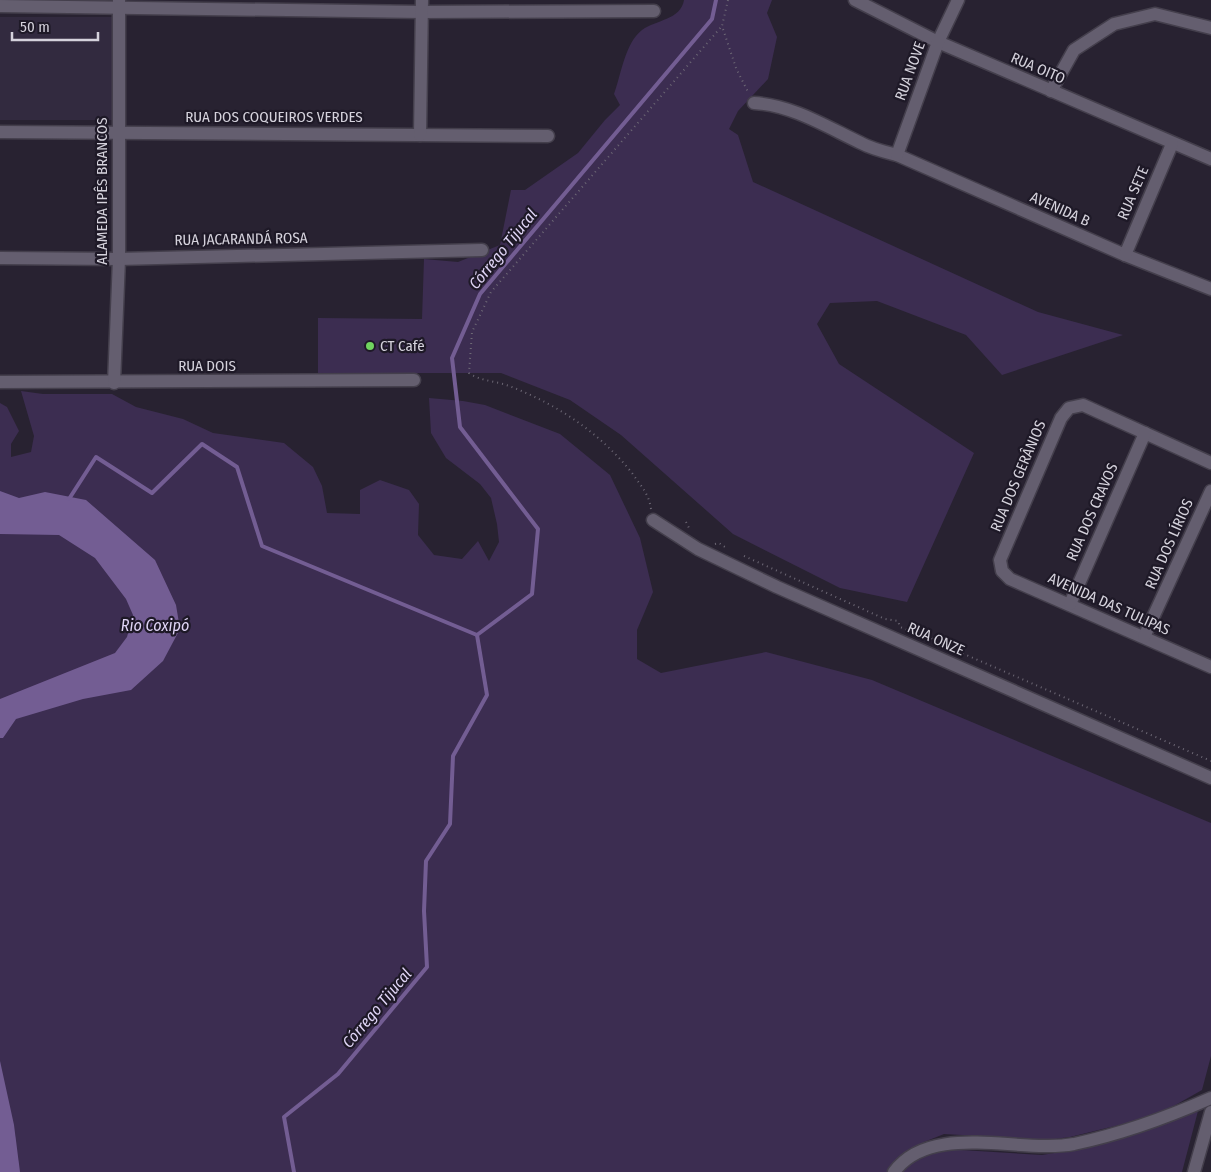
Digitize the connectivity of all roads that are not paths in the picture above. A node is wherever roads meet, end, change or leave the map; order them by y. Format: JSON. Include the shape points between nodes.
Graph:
{"nodes":[{"id":1,"x":854,"y":0,"type":"edge"},
{"id":2,"x":958,"y":0,"type":"edge"},
{"id":3,"x":119,"y":4,"type":"edge"},
{"id":4,"x":0,"y":6,"type":"edge"},
{"id":5,"x":422,"y":6,"type":"edge"},
{"id":6,"x":654,"y":11,"type":"dead end"},
{"id":7,"x":1211,"y":28,"type":"edge"},
{"id":8,"x":938,"y":42,"type":"junction"},
{"id":9,"x":1051,"y":91,"type":"junction"},
{"id":10,"x":754,"y":103,"type":"road end"},
{"id":11,"x":0,"y":132,"type":"edge"},
{"id":12,"x":118,"y":132,"type":"junction"},
{"id":13,"x":420,"y":135,"type":"junction"},
{"id":14,"x":548,"y":136,"type":"dead end"},
{"id":15,"x":1172,"y":144,"type":"junction"},
{"id":16,"x":897,"y":156,"type":"junction"},
{"id":17,"x":1211,"y":159,"type":"edge"},
{"id":18,"x":482,"y":250,"type":"dead end"},
{"id":19,"x":1124,"y":254,"type":"junction"},
{"id":20,"x":0,"y":258,"type":"edge"},
{"id":21,"x":119,"y":259,"type":"junction"},
{"id":22,"x":1211,"y":289,"type":"edge"},
{"id":23,"x":414,"y":380,"type":"dead end"},
{"id":24,"x":0,"y":382,"type":"edge"},
{"id":25,"x":114,"y":383,"type":"junction"},
{"id":26,"x":1145,"y":433,"type":"junction"},
{"id":27,"x":1211,"y":463,"type":"edge"},
{"id":28,"x":1211,"y":491,"type":"edge"},
{"id":29,"x":653,"y":520,"type":"road end"},
{"id":30,"x":1000,"y":565,"type":"joint"},
{"id":31,"x":1070,"y":604,"type":"junction"},
{"id":32,"x":1144,"y":638,"type":"junction"},
{"id":33,"x":1211,"y":667,"type":"edge"},
{"id":34,"x":1211,"y":778,"type":"edge"},
{"id":35,"x":1211,"y":1098,"type":"edge"},
{"id":36,"x":1211,"y":1112,"type":"edge"},
{"id":37,"x":894,"y":1172,"type":"edge"},
{"id":38,"x":1194,"y":1172,"type":"edge"}],
"edges":[{"from":1,"to":8,"type":"street","name":"RUA OITO"},
{"from":2,"to":8,"type":"street","name":"RUA NOVE"},
{"from":3,"to":4,"type":"street"},
{"from":3,"to":5,"type":"street"},
{"from":3,"to":12,"type":"street","name":"ALAMEDA IPÊS BRANCOS"},
{"from":5,"to":6,"type":"street"},
{"from":5,"to":13,"type":"street"},
{"from":7,"to":9,"type":"street","via":[[1155,14],[1114,24],[1074,50]]},
{"from":8,"to":9,"type":"street","name":"RUA OITO"},
{"from":8,"to":16,"type":"street","name":"RUA NOVE"},
{"from":9,"to":15,"type":"street","name":"RUA OITO"},
{"from":10,"to":16,"type":"street","name":"AVENIDA B","via":[[774,104],[838,130],[862,144]]},
{"from":11,"to":12,"type":"street","name":"RUA DOS COQUEIROS VERDES"},
{"from":12,"to":13,"type":"street","name":"RUA DOS COQUEIROS VERDES"},
{"from":12,"to":21,"type":"street","name":"ALAMEDA IPÊS BRANCOS"},
{"from":13,"to":14,"type":"street","name":"RUA DOS COQUEIROS VERDES"},
{"from":15,"to":17,"type":"street","name":"RUA OITO"},
{"from":15,"to":19,"type":"street","name":"RUA SETE"},
{"from":16,"to":19,"type":"street","name":"AVENIDA B"},
{"from":18,"to":21,"type":"street","name":"RUA JACARANDÁ ROSA"},
{"from":19,"to":22,"type":"street","name":"AVENIDA B"},
{"from":20,"to":21,"type":"street","name":"RUA JACARANDÁ ROSA"},
{"from":21,"to":25,"type":"street","name":"ALAMEDA IPÊS BRANCOS"},
{"from":23,"to":25,"type":"street","name":"RUA DOIS"},
{"from":24,"to":25,"type":"street","name":"RUA DOIS"},
{"from":26,"to":27,"type":"street"},
{"from":26,"to":30,"type":"street","name":"RUA DOS GERÂNIOS","via":[[1083,405],[1070,408],[1061,418]]},
{"from":26,"to":31,"type":"street","name":"RUA DOS CRAVOS"},
{"from":28,"to":32,"type":"street","name":"RUA DOS LÍRIOS"},
{"from":29,"to":34,"type":"street","name":"RUA ONZE","via":[[698,549],[776,587]]},
{"from":30,"to":31,"type":"street","name":"AVENIDA DAS TULIPAS","via":[[1010,579]]},
{"from":31,"to":32,"type":"street","name":"AVENIDA DAS TULIPAS"},
{"from":32,"to":33,"type":"street","name":"AVENIDA DAS TULIPAS"},
{"from":35,"to":37,"type":"street","via":[[1178,1113],[1074,1144],[940,1143],[911,1158]]},
{"from":36,"to":38,"type":"street"}]}
